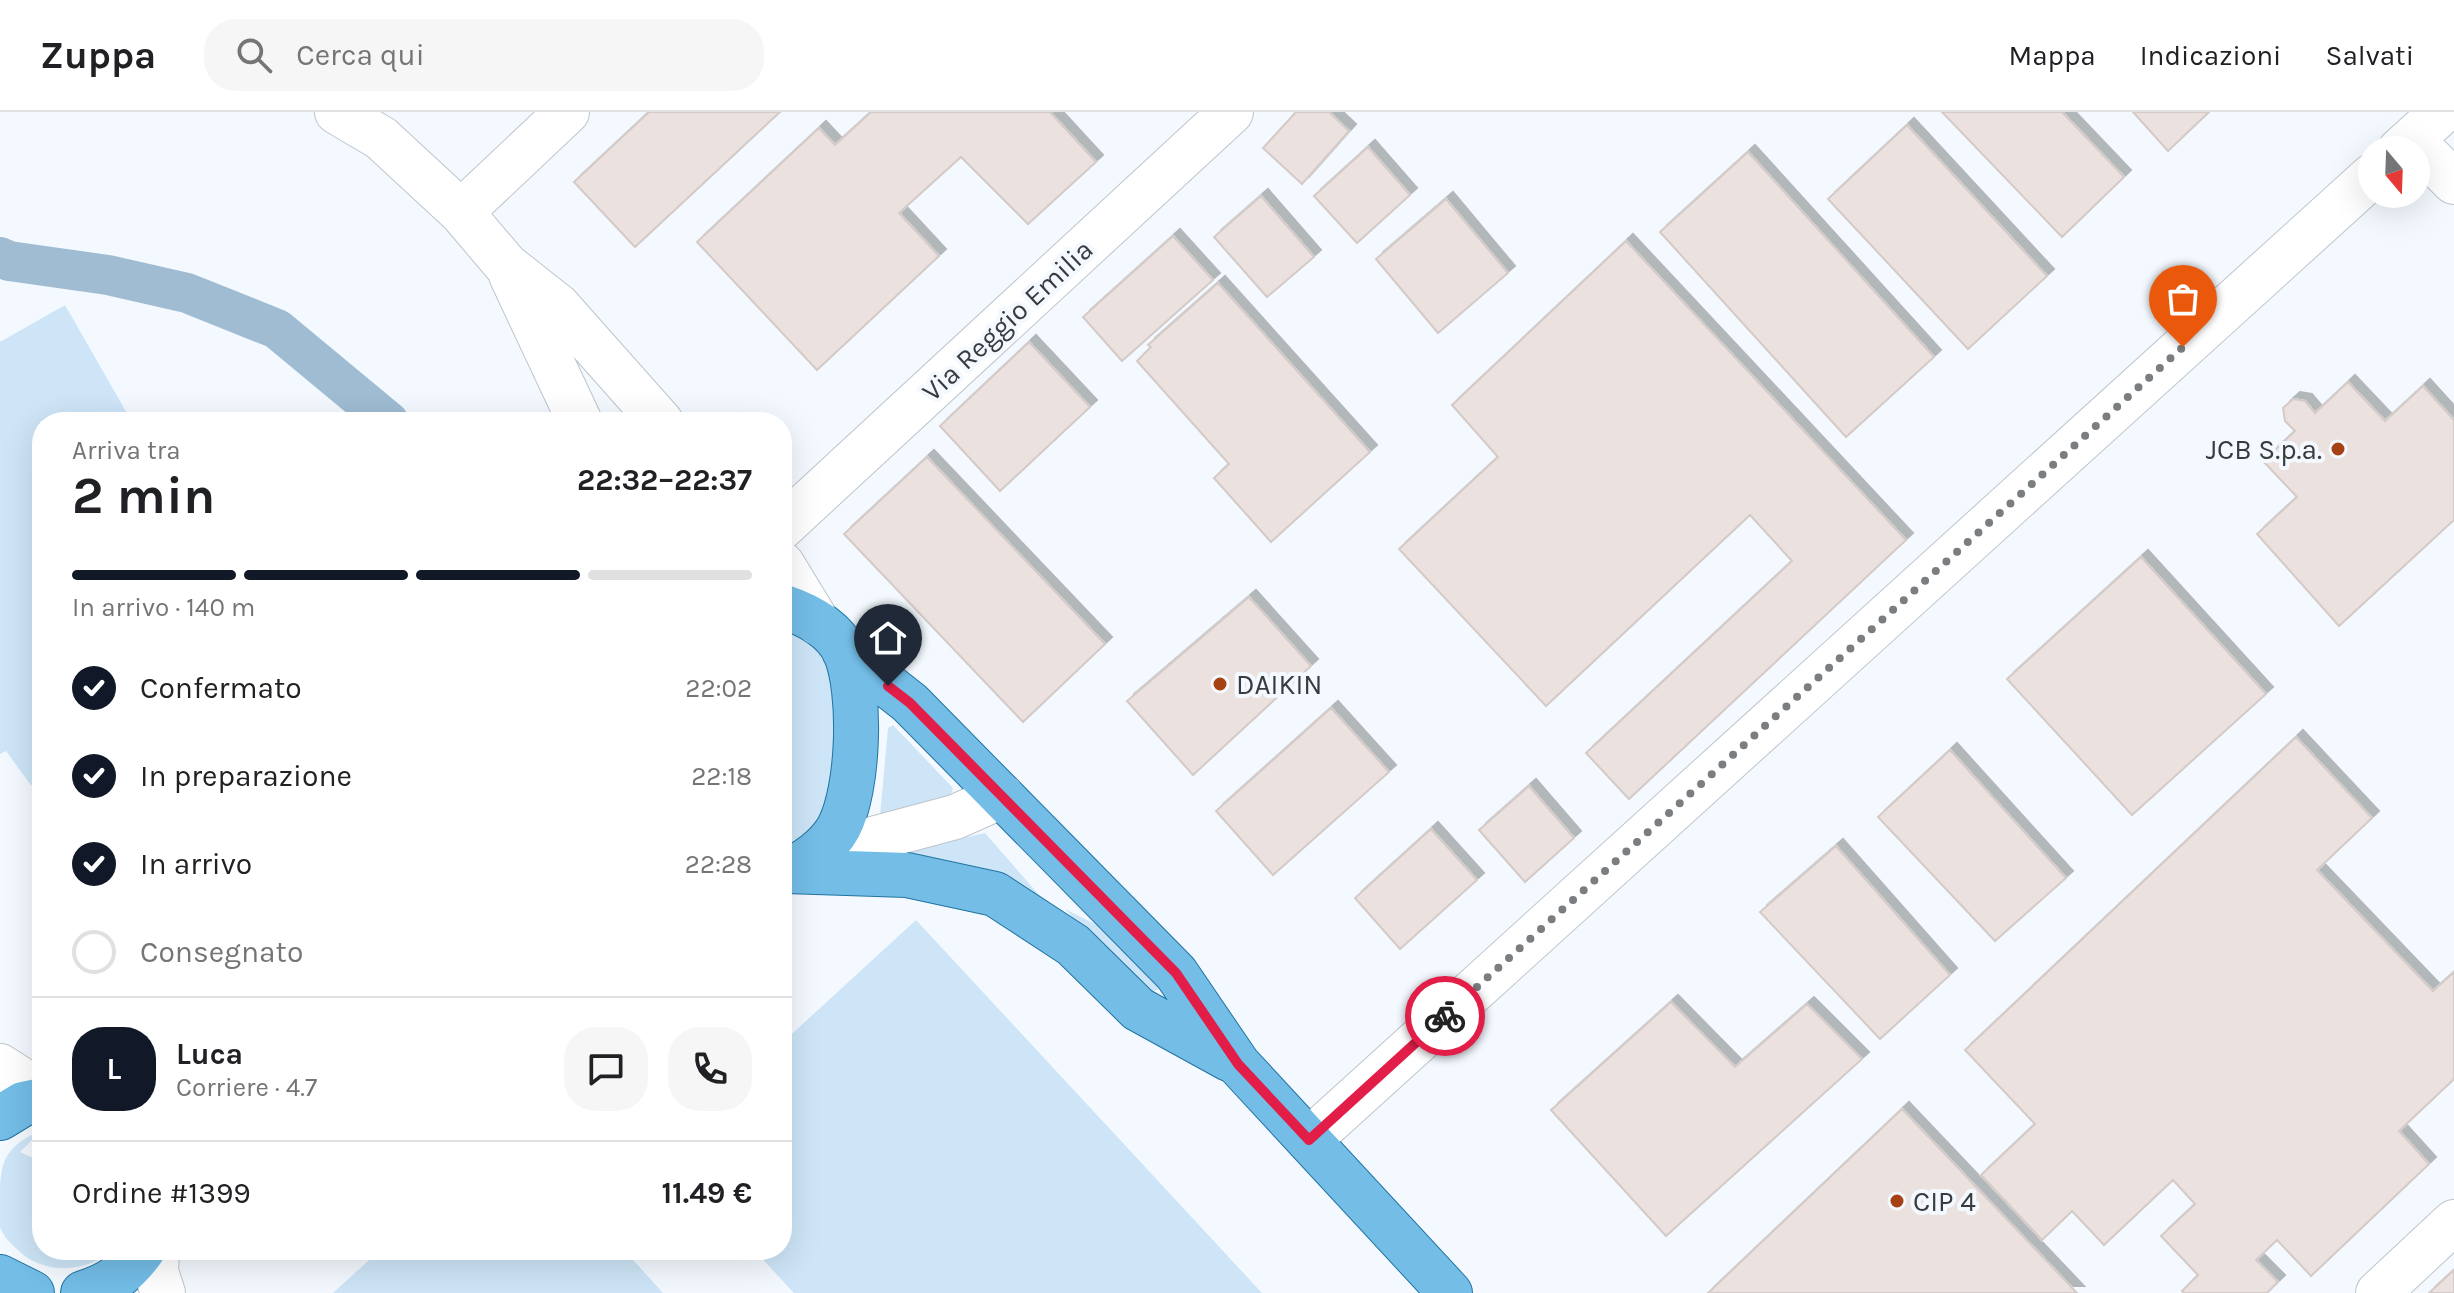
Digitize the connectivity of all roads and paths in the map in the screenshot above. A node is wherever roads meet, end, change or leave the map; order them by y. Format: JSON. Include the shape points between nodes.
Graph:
{"nodes":[{"id":1,"x":337,"y":112,"type":"edge"},
{"id":2,"x":567,"y":112,"type":"edge"},
{"id":3,"x":1231,"y":112,"type":"edge"},
{"id":4,"x":2418,"y":134,"type":"edge"},
{"id":5,"x":2454,"y":182,"type":"edge"},
{"id":6,"x":2358,"y":189,"type":"edge"},
{"id":7,"x":461,"y":212,"type":"junction"},
{"id":8,"x":506,"y":265,"type":"junction"},
{"id":9,"x":575,"y":412,"type":"edge"},
{"id":10,"x":652,"y":412,"type":"edge"},
{"id":11,"x":792,"y":518,"type":"edge"},
{"id":12,"x":792,"y":583,"type":"edge"},
{"id":13,"x":815,"y":626,"type":"edge"},
{"id":14,"x":1002,"y":796,"type":"junction"},
{"id":15,"x":792,"y":867,"type":"edge"},
{"id":16,"x":792,"y":869,"type":"edge"},
{"id":17,"x":792,"y":872,"type":"edge"},
{"id":18,"x":1238,"y":1064,"type":"junction"},
{"id":19,"x":0,"y":1066,"type":"edge"},
{"id":20,"x":32,"y":1087,"type":"edge"},
{"id":21,"x":32,"y":1102,"type":"edge"},
{"id":22,"x":0,"y":1118,"type":"edge"},
{"id":23,"x":1309,"y":1140,"type":"junction"},
{"id":24,"x":2454,"y":1222,"type":"edge"},
{"id":25,"x":136,"y":1260,"type":"edge"},
{"id":26,"x":157,"y":1260,"type":"edge"},
{"id":27,"x":0,"y":1277,"type":"edge"},
{"id":28,"x":32,"y":1293,"type":"edge"},
{"id":29,"x":83,"y":1293,"type":"edge"},
{"id":30,"x":163,"y":1293,"type":"edge"},
{"id":31,"x":1450,"y":1293,"type":"edge"},
{"id":32,"x":2378,"y":1293,"type":"edge"}],
"edges":[{"from":1,"to":7,"type":"street","via":[[381,138]]},
{"from":2,"to":7,"type":"street"},
{"from":3,"to":11,"type":"street","name":"Via Reggio Emilia"},
{"from":4,"to":5,"type":"street"},
{"from":6,"to":23,"type":"street"},
{"from":7,"to":8,"type":"street"},
{"from":8,"to":9,"type":"street"},
{"from":8,"to":10,"type":"street","via":[[558,306]]},
{"from":12,"to":13,"type":"street"},
{"from":13,"to":14,"type":"main road","via":[[910,703]]},
{"from":13,"to":15,"type":"main road","via":[[854,687],[852,784],[828,843]]},
{"from":14,"to":16,"type":"street","via":[[955,817],[869,840]]},
{"from":14,"to":18,"type":"main road","via":[[1176,973]]},
{"from":17,"to":18,"type":"main road","via":[[907,875],[995,894],[1073,945],[1138,1009]]},
{"from":18,"to":23,"type":"main road"},
{"from":19,"to":20,"type":"street"},
{"from":21,"to":22,"type":"main road"},
{"from":23,"to":31,"type":"main road"},
{"from":24,"to":32,"type":"street"},
{"from":25,"to":29,"type":"main road","via":[[116,1280]]},
{"from":26,"to":30,"type":"street"},
{"from":27,"to":28,"type":"main road"}]}
